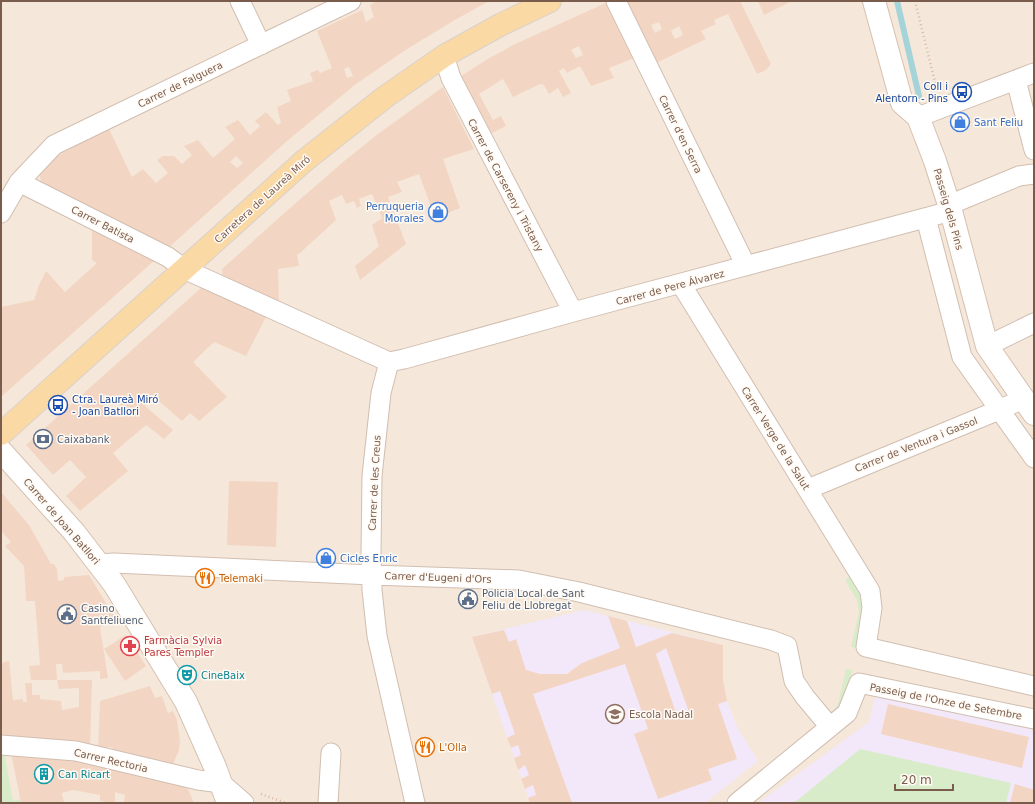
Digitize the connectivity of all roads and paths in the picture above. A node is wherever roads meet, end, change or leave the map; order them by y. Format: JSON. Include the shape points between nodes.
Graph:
{"nodes":[{"id":1,"x":240,"y":1,"type":"edge"},
{"id":2,"x":351,"y":1,"type":"edge"},
{"id":3,"x":550,"y":1,"type":"edge"},
{"id":4,"x":616,"y":1,"type":"edge"},
{"id":5,"x":874,"y":1,"type":"edge"},
{"id":6,"x":261,"y":45,"type":"junction"},
{"id":7,"x":444,"y":56,"type":"junction"},
{"id":8,"x":1034,"y":73,"type":"edge"},
{"id":9,"x":1016,"y":80,"type":"junction"},
{"id":10,"x":918,"y":118,"type":"junction"},
{"id":11,"x":1034,"y":150,"type":"edge"},
{"id":12,"x":1034,"y":174,"type":"edge"},
{"id":13,"x":19,"y":182,"type":"junction"},
{"id":14,"x":950,"y":208,"type":"junction"},
{"id":15,"x":1,"y":213,"type":"edge"},
{"id":16,"x":926,"y":218,"type":"junction"},
{"id":17,"x":746,"y":266,"type":"junction"},
{"id":18,"x":184,"y":269,"type":"junction"},
{"id":19,"x":681,"y":284,"type":"junction"},
{"id":20,"x":573,"y":312,"type":"junction"},
{"id":21,"x":1034,"y":323,"type":"edge"},
{"id":22,"x":987,"y":346,"type":"junction"},
{"id":23,"x":389,"y":362,"type":"junction"},
{"id":24,"x":1029,"y":406,"type":"edge"},
{"id":25,"x":999,"y":410,"type":"junction"},
{"id":26,"x":1,"y":434,"type":"edge"},
{"id":27,"x":1,"y":451,"type":"edge"},
{"id":28,"x":1034,"y":458,"type":"edge"},
{"id":29,"x":808,"y":489,"type":"junction"},
{"id":30,"x":99,"y":564,"type":"junction"},
{"id":31,"x":372,"y":575,"type":"junction"},
{"id":32,"x":1034,"y":686,"type":"edge"},
{"id":33,"x":1034,"y":719,"type":"edge"},
{"id":34,"x":830,"y":727,"type":"junction"},
{"id":35,"x":1,"y":745,"type":"edge"},
{"id":36,"x":332,"y":753,"type":"dead end"},
{"id":37,"x":221,"y":783,"type":"junction"},
{"id":38,"x":228,"y":803,"type":"edge"},
{"id":39,"x":244,"y":803,"type":"edge"},
{"id":40,"x":328,"y":803,"type":"edge"},
{"id":41,"x":415,"y":803,"type":"edge"},
{"id":42,"x":737,"y":803,"type":"edge"}],
"edges":[{"from":1,"to":6,"type":"street"},
{"from":2,"to":6,"type":"street","name":"Carrer de Falguera"},
{"from":3,"to":7,"type":"main road","name":"Carretera de Laureà Miró"},
{"from":4,"to":17,"type":"street","name":"Carrer d'en Serra"},
{"from":5,"to":10,"type":"street","name":"Passeig dels Pins","via":[[902,103]]},
{"from":6,"to":13,"type":"street","name":"Carrer de Falguera","via":[[54,145]]},
{"from":7,"to":18,"type":"main road","name":"Carretera de Laureà Miró","via":[[385,97],[304,161]]},
{"from":7,"to":20,"type":"street","name":"Carrer de Carsereny i Tristany","via":[[451,78]]},
{"from":8,"to":9,"type":"street"},
{"from":9,"to":10,"type":"street"},
{"from":9,"to":11,"type":"street"},
{"from":10,"to":14,"type":"street","name":"Passeig dels Pins"},
{"from":12,"to":14,"type":"street","name":"Carrer de Pere Álvarez","via":[[1019,176]]},
{"from":13,"to":15,"type":"street","name":"Carrer de Falguera"},
{"from":13,"to":18,"type":"street","name":"Carrer Batista","via":[[168,257]]},
{"from":14,"to":16,"type":"street","name":"Carrer de Pere Álvarez"},
{"from":14,"to":22,"type":"street","name":"Passeig dels Pins"},
{"from":16,"to":17,"type":"street","name":"Carrer de Pere Álvarez"},
{"from":16,"to":25,"type":"street","via":[[962,357]]},
{"from":17,"to":19,"type":"street","name":"Carrer de Pere Álvarez"},
{"from":18,"to":23,"type":"street","name":"Carrer Batista"},
{"from":18,"to":26,"type":"main road","name":"Carretera de Laureà Miró"},
{"from":19,"to":20,"type":"street","name":"Carrer de Pere Álvarez"},
{"from":19,"to":29,"type":"street","name":"Carrer Verge de la Salut"},
{"from":20,"to":23,"type":"street","name":"Carrer de Pere Álvarez"},
{"from":21,"to":22,"type":"street"},
{"from":22,"to":24,"type":"street","name":"Passeig dels Pins"},
{"from":23,"to":31,"type":"street","name":"Carrer de les Creus","via":[[381,393],[372,476]]},
{"from":24,"to":25,"type":"street","name":"Carrer de Ventura i Gassol"},
{"from":25,"to":28,"type":"street"},
{"from":25,"to":29,"type":"street","name":"Carrer de Ventura i Gassol"},
{"from":27,"to":30,"type":"street","name":"Carrer de Joan Batllori","via":[[74,532]]},
{"from":29,"to":32,"type":"street","name":"Carrer Verge de la Salut","via":[[870,591],[872,608],[866,648]]},
{"from":30,"to":31,"type":"street","name":"Carrer d'Eugeni d'Ors"},
{"from":30,"to":37,"type":"street","name":"Carrer de Joan Batllori","via":[[114,584],[186,702]]},
{"from":31,"to":34,"type":"street","name":"Carrer d'Eugeni d'Ors","via":[[519,580],[579,592],[771,640],[787,646],[794,681]]},
{"from":31,"to":41,"type":"street","name":"Carrer de les Creus","via":[[377,636]]},
{"from":33,"to":34,"type":"street","name":"Passeig de l'Onze de Setembre","via":[[859,683],[847,713]]},
{"from":34,"to":42,"type":"street"},
{"from":35,"to":37,"type":"street","name":"Carrer Rectoria","via":[[76,750],[198,780]]},
{"from":36,"to":40,"type":"street"},
{"from":37,"to":38,"type":"street","name":"Carrer de Joan Batllori"},
{"from":37,"to":39,"type":"street"}]}
